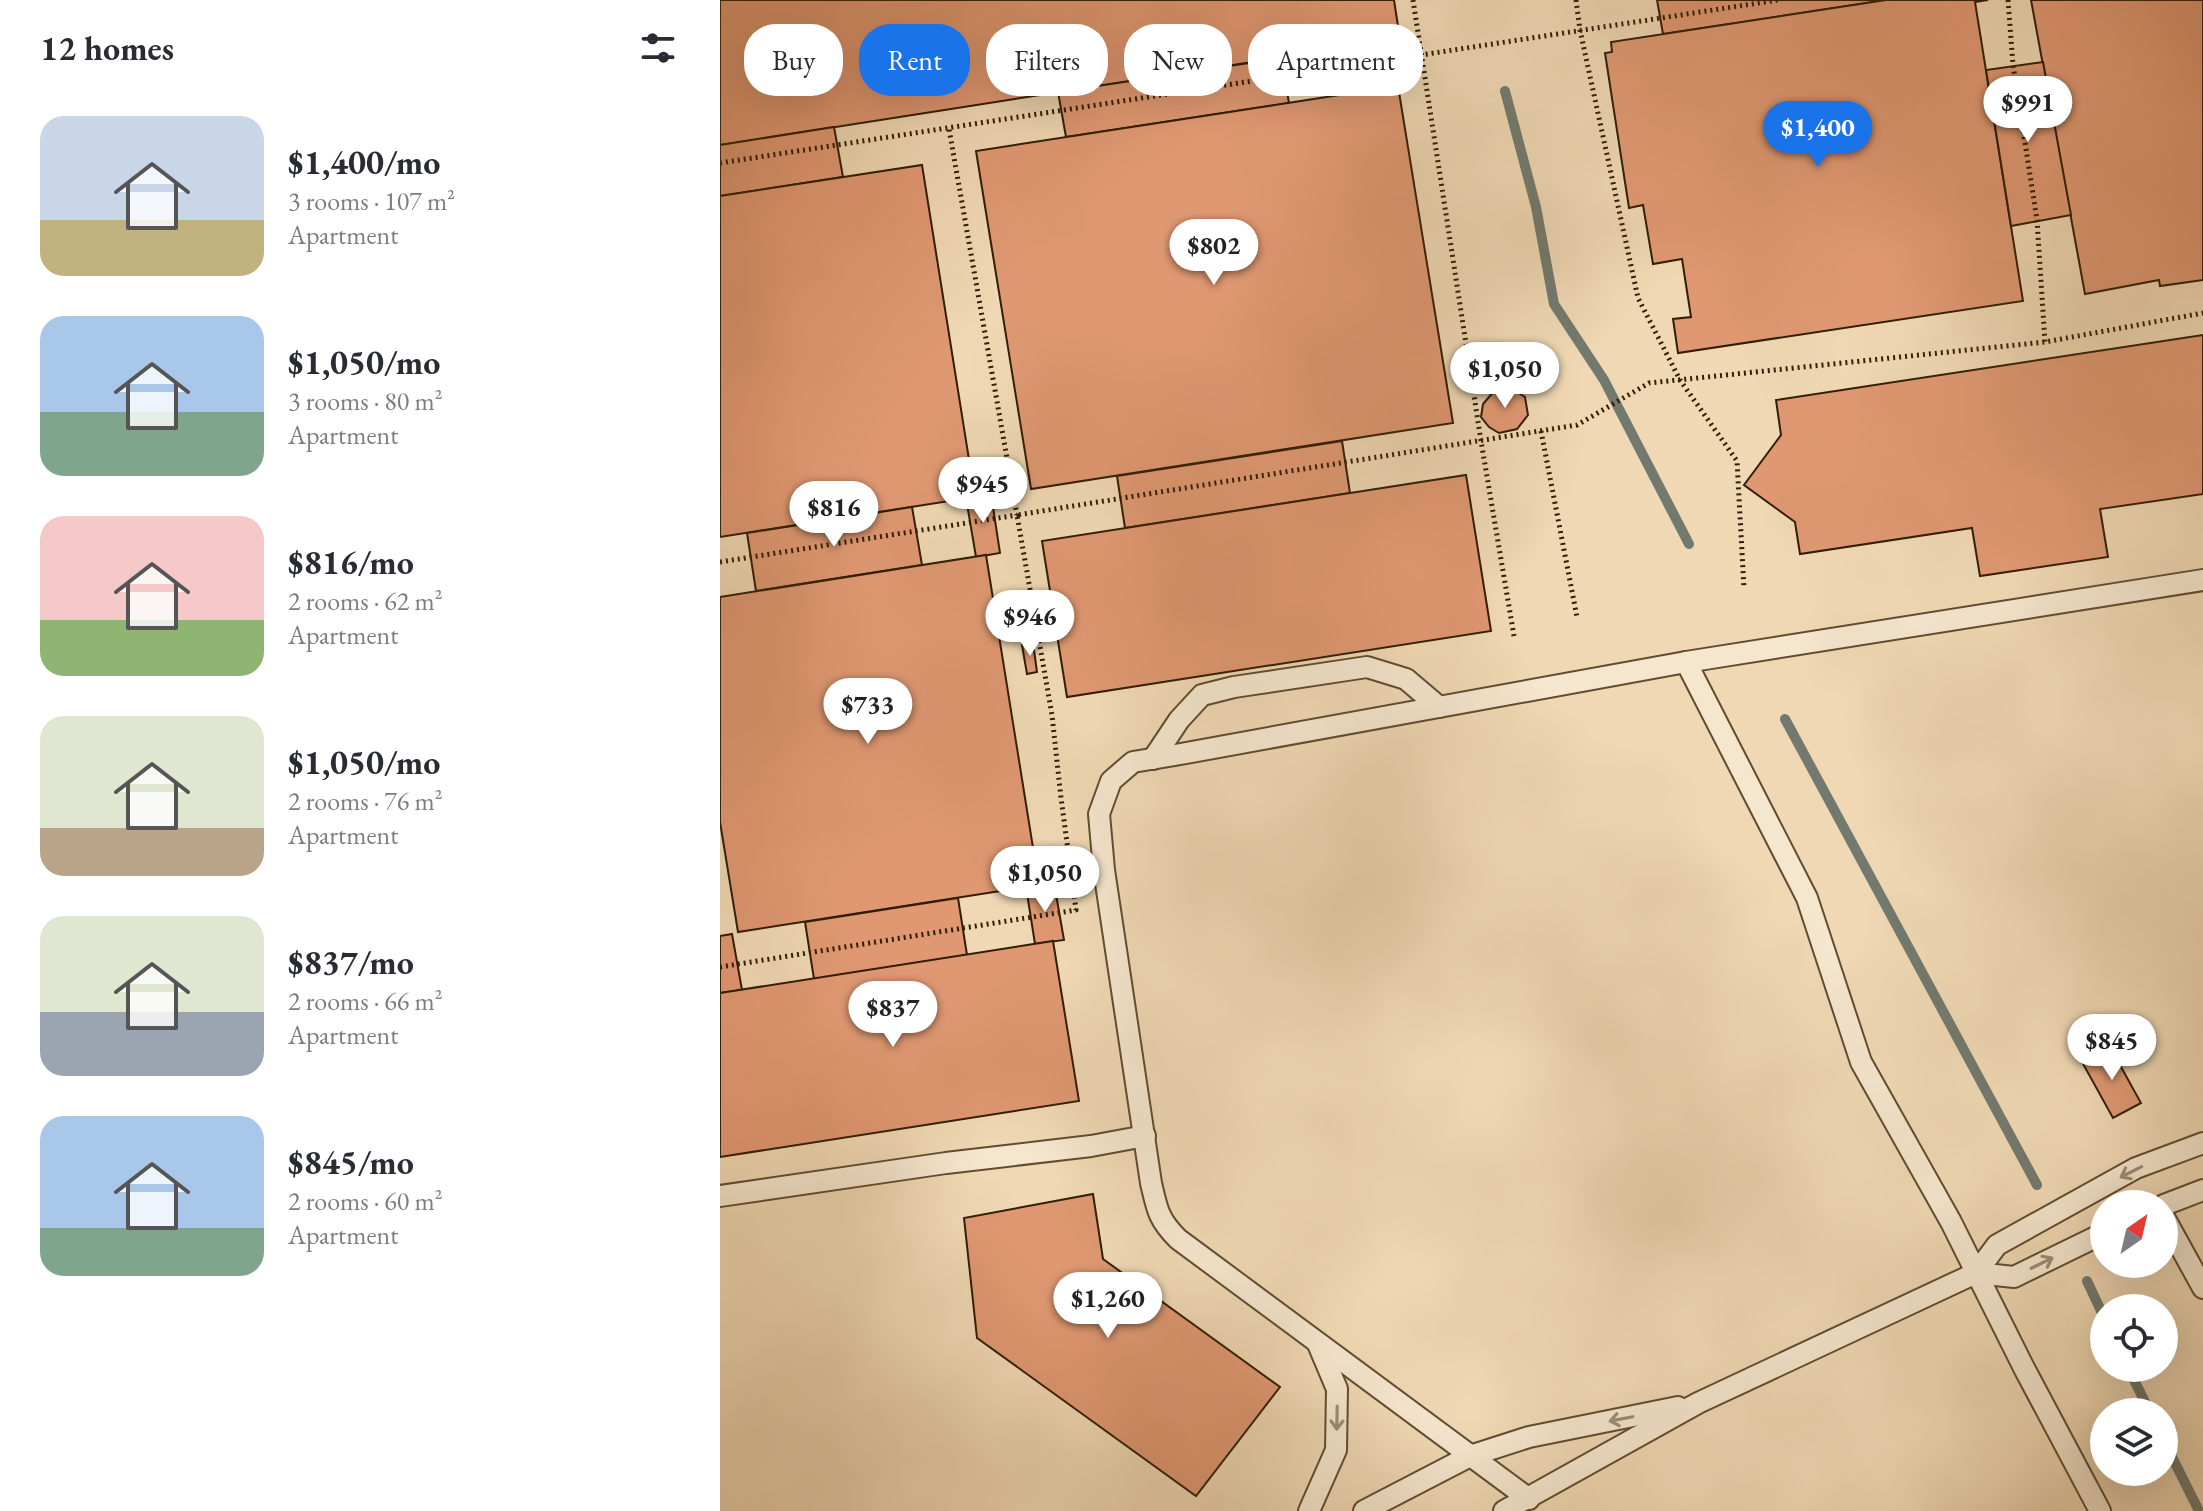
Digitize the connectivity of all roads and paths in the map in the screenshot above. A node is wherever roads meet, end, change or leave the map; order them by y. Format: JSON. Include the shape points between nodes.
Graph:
{"nodes":[{"id":1,"x":1413,"y":0,"type":"edge"},
{"id":2,"x":1576,"y":0,"type":"edge"},
{"id":3,"x":1778,"y":0,"type":"edge"},
{"id":4,"x":2008,"y":0,"type":"edge"},
{"id":5,"x":1417,"y":24,"type":"edge"},
{"id":6,"x":1580,"y":30,"type":"junction"},
{"id":7,"x":1423,"y":55,"type":"joint"},
{"id":8,"x":1248,"y":82,"type":"edge"},
{"id":9,"x":949,"y":129,"type":"junction"},
{"id":10,"x":720,"y":163,"type":"edge"},
{"id":11,"x":2203,"y":313,"type":"edge"},
{"id":12,"x":2045,"y":342,"type":"junction"},
{"id":13,"x":1680,"y":380,"type":"junction"},
{"id":14,"x":1541,"y":431,"type":"junction"},
{"id":15,"x":1481,"y":441,"type":"junction"},
{"id":16,"x":1017,"y":515,"type":"junction"},
{"id":17,"x":720,"y":562,"type":"edge"},
{"id":18,"x":2203,"y":580,"type":"edge"},
{"id":19,"x":1744,"y":589,"type":"dead end"},
{"id":20,"x":1577,"y":617,"type":"dead end"},
{"id":21,"x":1514,"y":636,"type":"dead end"},
{"id":22,"x":1686,"y":662,"type":"junction"},
{"id":23,"x":1439,"y":707,"type":"junction"},
{"id":24,"x":1153,"y":759,"type":"junction"},
{"id":25,"x":720,"y":967,"type":"edge"},
{"id":26,"x":1145,"y":1136,"type":"junction"},
{"id":27,"x":2203,"y":1143,"type":"edge"},
{"id":28,"x":2203,"y":1190,"type":"edge"},
{"id":29,"x":720,"y":1196,"type":"edge"},
{"id":30,"x":2178,"y":1200,"type":"edge"},
{"id":31,"x":2090,"y":1240,"type":"edge"},
{"id":32,"x":2178,"y":1242,"type":"edge"},
{"id":33,"x":1976,"y":1273,"type":"junction"},
{"id":34,"x":2203,"y":1288,"type":"edge"},
{"id":35,"x":1318,"y":1344,"type":"junction"},
{"id":36,"x":1698,"y":1403,"type":"junction"},
{"id":37,"x":1470,"y":1456,"type":"junction"},
{"id":38,"x":1529,"y":1499,"type":"junction"},
{"id":39,"x":1309,"y":1511,"type":"edge"},
{"id":40,"x":1364,"y":1511,"type":"edge"},
{"id":41,"x":1504,"y":1511,"type":"edge"},
{"id":42,"x":2100,"y":1511,"type":"edge"}],
"edges":[{"from":1,"to":5,"type":"path"},
{"from":2,"to":6,"type":"path"},
{"from":3,"to":6,"type":"path"},
{"from":4,"to":12,"type":"path","via":[[2037,220]]},
{"from":6,"to":7,"type":"path"},
{"from":6,"to":13,"type":"path","via":[[1638,298]]},
{"from":7,"to":15,"type":"path"},
{"from":8,"to":9,"type":"path"},
{"from":9,"to":10,"type":"path"},
{"from":9,"to":16,"type":"path"},
{"from":11,"to":12,"type":"path"},
{"from":12,"to":13,"type":"path"},
{"from":13,"to":14,"type":"path","via":[[1649,383],[1577,425]]},
{"from":13,"to":19,"type":"path","via":[[1737,461]]},
{"from":14,"to":15,"type":"path"},
{"from":14,"to":20,"type":"path"},
{"from":15,"to":16,"type":"path"},
{"from":15,"to":21,"type":"path"},
{"from":16,"to":17,"type":"path"},
{"from":16,"to":25,"type":"path","via":[[1052,715],[1076,910]]},
{"from":18,"to":22,"type":"lane"},
{"from":22,"to":23,"type":"lane"},
{"from":22,"to":33,"type":"lane","via":[[1807,898],[1861,1062]]},
{"from":23,"to":24,"type":"lane"},
{"from":23,"to":24,"type":"lane","via":[[1406,679],[1367,667],[1234,687],[1202,695]]},
{"from":24,"to":26,"type":"lane","via":[[1133,762],[1111,781],[1099,814]]},
{"from":26,"to":29,"type":"lane"},
{"from":26,"to":35,"type":"lane","via":[[1164,1225]]},
{"from":27,"to":33,"type":"lane","one_way":true,"via":[[2136,1168],[1997,1245]]},
{"from":28,"to":30,"type":"lane"},
{"from":33,"to":31,"type":"lane","one_way":true,"via":[[2014,1277]]},
{"from":32,"to":34,"type":"lane"},
{"from":33,"to":36,"type":"lane"},
{"from":33,"to":42,"type":"lane"},
{"from":35,"to":37,"type":"lane"},
{"from":35,"to":39,"type":"lane","one_way":true,"via":[[1337,1389],[1336,1450]]},
{"from":36,"to":37,"type":"lane","one_way":true,"via":[[1529,1437]]},
{"from":36,"to":38,"type":"lane"},
{"from":37,"to":38,"type":"lane"},
{"from":37,"to":40,"type":"lane"},
{"from":38,"to":41,"type":"lane"}]}
